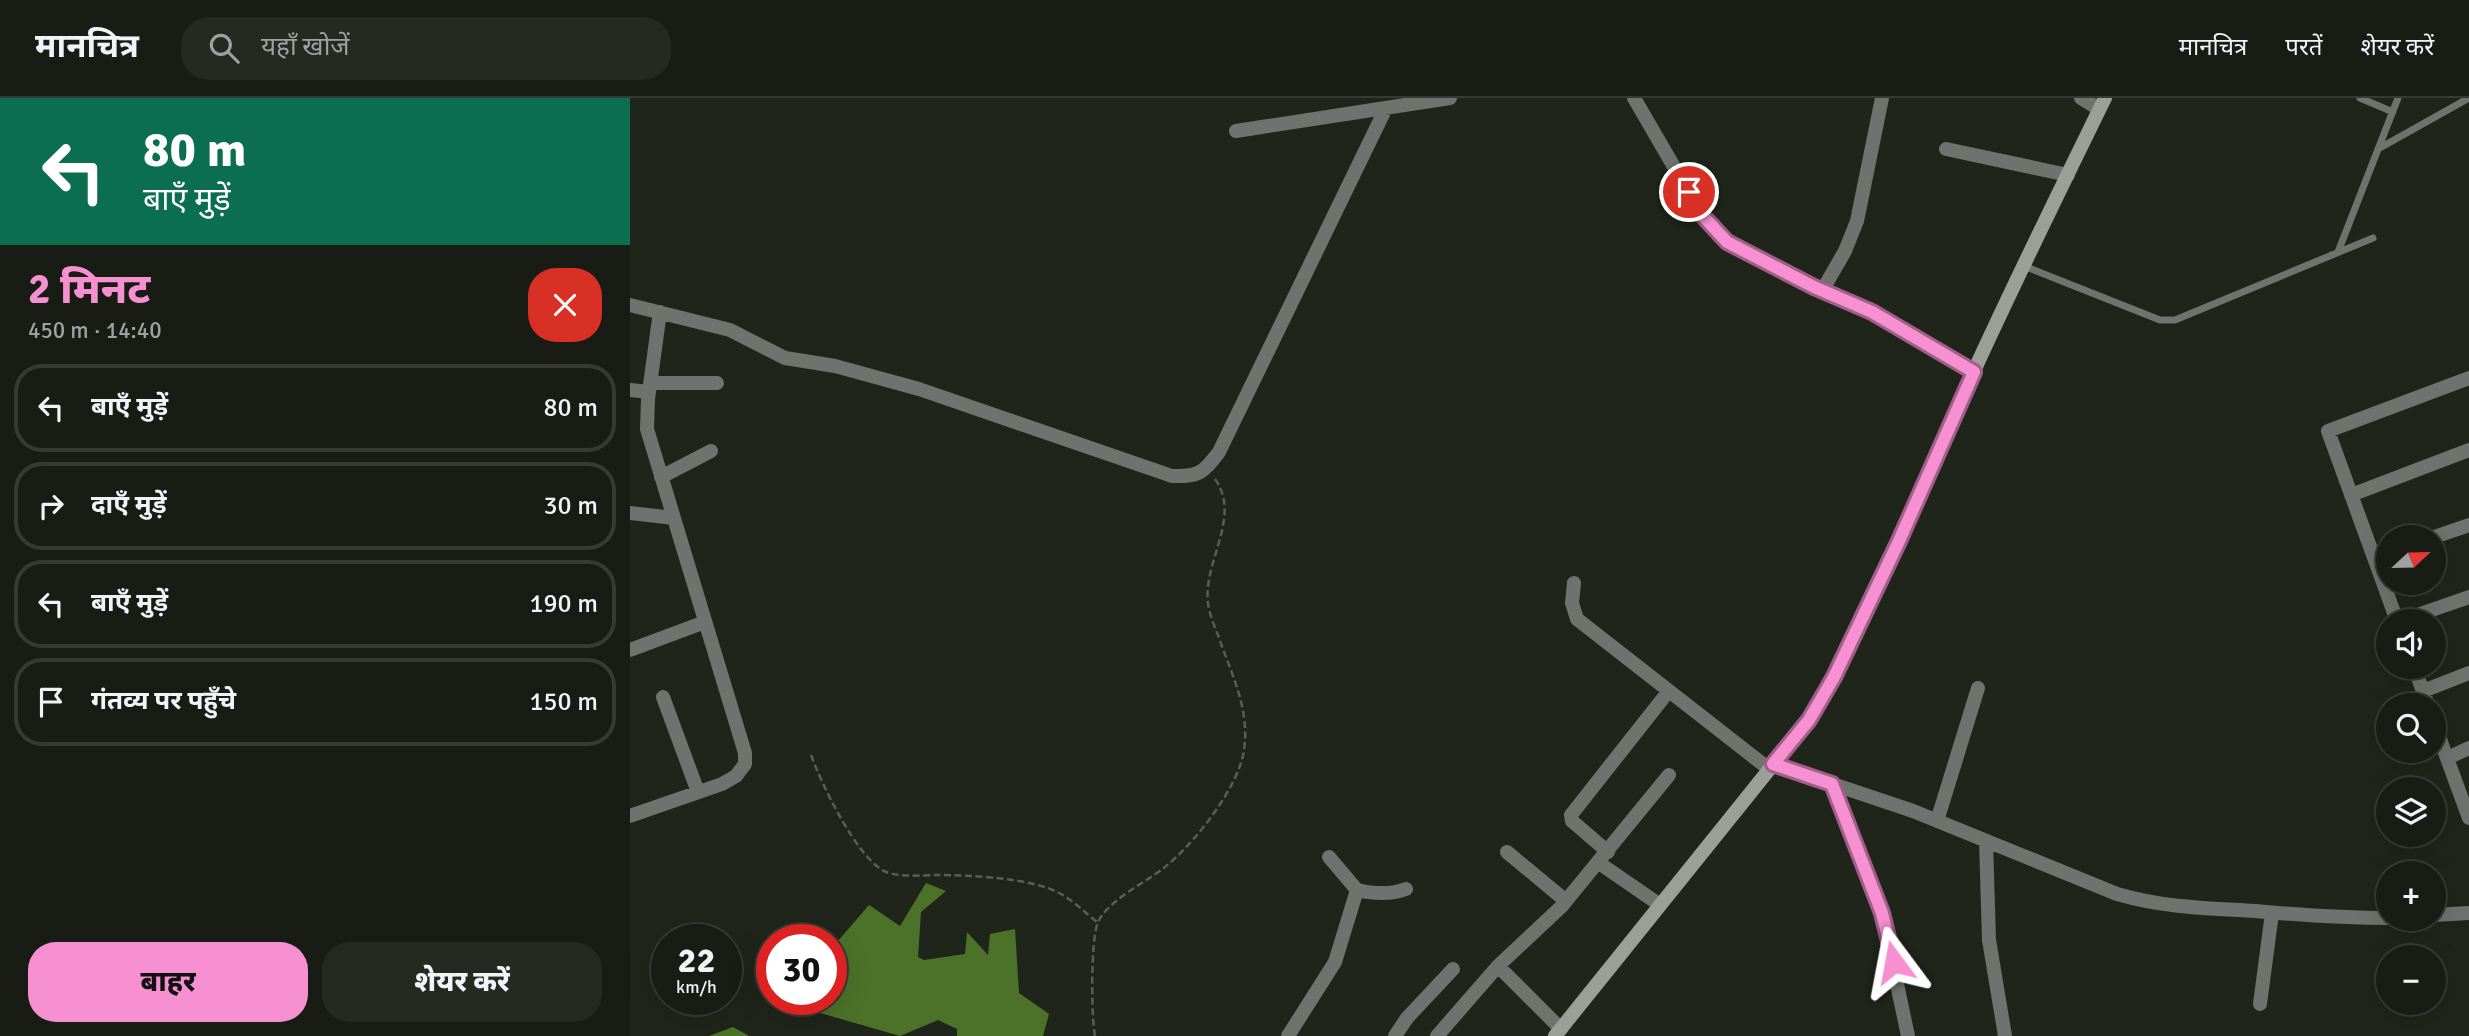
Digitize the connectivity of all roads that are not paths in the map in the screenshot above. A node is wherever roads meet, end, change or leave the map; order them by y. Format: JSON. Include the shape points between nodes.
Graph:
{"nodes":[{"id":1,"x":1450,"y":98,"type":"edge"},
{"id":2,"x":1634,"y":98,"type":"edge"},
{"id":3,"x":1882,"y":98,"type":"edge"},
{"id":4,"x":2081,"y":98,"type":"edge"},
{"id":5,"x":2360,"y":98,"type":"edge"},
{"id":6,"x":2398,"y":98,"type":"edge"},
{"id":7,"x":2469,"y":98,"type":"edge"},
{"id":8,"x":2102,"y":104,"type":"edge"},
{"id":9,"x":1386,"y":108,"type":"junction"},
{"id":10,"x":2393,"y":111,"type":"junction"},
{"id":11,"x":1236,"y":131,"type":"dead end"},
{"id":12,"x":1946,"y":149,"type":"dead end"},
{"id":13,"x":2378,"y":149,"type":"junction"},
{"id":14,"x":2067,"y":175,"type":"junction"},
{"id":15,"x":2372,"y":238,"type":"dead end"},
{"id":16,"x":2338,"y":252,"type":"junction"},
{"id":17,"x":2024,"y":266,"type":"junction"},
{"id":18,"x":1822,"y":291,"type":"junction"},
{"id":19,"x":630,"y":304,"type":"edge"},
{"id":20,"x":660,"y":312,"type":"junction"},
{"id":21,"x":1974,"y":372,"type":"junction"},
{"id":22,"x":2469,"y":378,"type":"edge"},
{"id":23,"x":717,"y":383,"type":"dead end"},
{"id":24,"x":650,"y":387,"type":"junction"},
{"id":25,"x":630,"y":390,"type":"edge"},
{"id":26,"x":2469,"y":450,"type":"edge"},
{"id":27,"x":711,"y":451,"type":"dead end"},
{"id":28,"x":661,"y":477,"type":"junction"},
{"id":29,"x":2351,"y":495,"type":"junction"},
{"id":30,"x":630,"y":513,"type":"edge"},
{"id":31,"x":674,"y":518,"type":"junction"},
{"id":32,"x":2469,"y":525,"type":"edge"},
{"id":33,"x":2446,"y":533,"type":"edge"},
{"id":34,"x":2376,"y":544,"type":"edge"},
{"id":35,"x":1574,"y":583,"type":"dead end"},
{"id":36,"x":2469,"y":597,"type":"edge"},
{"id":37,"x":2434,"y":609,"type":"edge"},
{"id":38,"x":705,"y":622,"type":"junction"},
{"id":39,"x":630,"y":650,"type":"edge"},
{"id":40,"x":2469,"y":673,"type":"edge"},
{"id":41,"x":1978,"y":688,"type":"dead end"},
{"id":42,"x":1668,"y":692,"type":"junction"},
{"id":43,"x":2434,"y":693,"type":"edge"},
{"id":44,"x":663,"y":697,"type":"dead end"},
{"id":45,"x":2469,"y":748,"type":"edge"},
{"id":46,"x":2447,"y":758,"type":"joint"},
{"id":47,"x":1771,"y":766,"type":"junction"},
{"id":48,"x":1670,"y":775,"type":"dead end"},
{"id":49,"x":1832,"y":784,"type":"junction"},
{"id":50,"x":698,"y":792,"type":"junction"},
{"id":51,"x":630,"y":816,"type":"edge"},
{"id":52,"x":2469,"y":818,"type":"edge"},
{"id":53,"x":1937,"y":821,"type":"junction"},
{"id":54,"x":1986,"y":841,"type":"junction"},
{"id":55,"x":1507,"y":852,"type":"dead end"},
{"id":56,"x":1328,"y":857,"type":"dead end"},
{"id":57,"x":1603,"y":857,"type":"junction"},
{"id":58,"x":1406,"y":889,"type":"dead end"},
{"id":59,"x":1357,"y":890,"type":"junction"},
{"id":60,"x":1566,"y":901,"type":"junction"},
{"id":61,"x":1660,"y":905,"type":"junction"},
{"id":62,"x":2272,"y":913,"type":"junction"},
{"id":63,"x":2469,"y":913,"type":"edge"},
{"id":64,"x":2446,"y":914,"type":"edge"},
{"id":65,"x":2376,"y":918,"type":"edge"},
{"id":66,"x":1498,"y":966,"type":"junction"},
{"id":67,"x":1453,"y":969,"type":"dead end"},
{"id":68,"x":2260,"y":1004,"type":"dead end"},
{"id":69,"x":1558,"y":1032,"type":"edge"},
{"id":70,"x":1288,"y":1036,"type":"edge"},
{"id":71,"x":1395,"y":1036,"type":"edge"},
{"id":72,"x":1437,"y":1036,"type":"edge"},
{"id":73,"x":1908,"y":1036,"type":"edge"},
{"id":74,"x":2004,"y":1036,"type":"edge"}],
"edges":[{"from":1,"to":9,"type":"street"},
{"from":2,"to":18,"type":"street","via":[[1714,230],[1733,246]]},
{"from":3,"to":18,"type":"street","via":[[1857,221]]},
{"from":4,"to":8,"type":"street"},
{"from":5,"to":10,"type":"lane"},
{"from":6,"to":10,"type":"lane"},
{"from":7,"to":13,"type":"lane"},
{"from":8,"to":14,"type":"main road"},
{"from":9,"to":11,"type":"street"},
{"from":9,"to":20,"type":"street","via":[[1219,452],[1193,477],[1172,476],[919,389],[785,358],[730,331]]},
{"from":10,"to":13,"type":"lane"},
{"from":12,"to":14,"type":"street"},
{"from":13,"to":16,"type":"lane"},
{"from":14,"to":17,"type":"main road"},
{"from":15,"to":16,"type":"lane"},
{"from":16,"to":17,"type":"lane","via":[[2175,320],[2161,320]]},
{"from":17,"to":21,"type":"main road"},
{"from":18,"to":21,"type":"street","via":[[1872,312]]},
{"from":19,"to":20,"type":"street"},
{"from":20,"to":24,"type":"street"},
{"from":21,"to":47,"type":"main road","via":[[1834,677],[1809,720]]},
{"from":22,"to":29,"type":"street","via":[[2328,431]]},
{"from":23,"to":24,"type":"street"},
{"from":24,"to":25,"type":"street"},
{"from":24,"to":28,"type":"street","via":[[647,429]]},
{"from":26,"to":29,"type":"street"},
{"from":27,"to":28,"type":"street"},
{"from":28,"to":31,"type":"street"},
{"from":29,"to":34,"type":"street"},
{"from":30,"to":31,"type":"street"},
{"from":31,"to":38,"type":"street"},
{"from":32,"to":33,"type":"street"},
{"from":35,"to":42,"type":"street","via":[[1572,603],[1577,619]]},
{"from":36,"to":37,"type":"street"},
{"from":38,"to":39,"type":"street"},
{"from":38,"to":50,"type":"street","via":[[745,764],[736,776]]},
{"from":40,"to":43,"type":"street"},
{"from":41,"to":53,"type":"street"},
{"from":42,"to":47,"type":"street"},
{"from":42,"to":57,"type":"street","via":[[1572,815],[1572,821]]},
{"from":44,"to":50,"type":"street"},
{"from":45,"to":46,"type":"street"},
{"from":46,"to":52,"type":"street"},
{"from":47,"to":49,"type":"street"},
{"from":47,"to":61,"type":"main road"},
{"from":48,"to":57,"type":"street"},
{"from":49,"to":53,"type":"street"},
{"from":49,"to":73,"type":"street","via":[[1882,913]]},
{"from":50,"to":51,"type":"street"},
{"from":53,"to":54,"type":"street"},
{"from":54,"to":62,"type":"street","via":[[2150,903]]},
{"from":54,"to":74,"type":"street","via":[[1989,940]]},
{"from":55,"to":60,"type":"street"},
{"from":56,"to":59,"type":"street"},
{"from":57,"to":60,"type":"street"},
{"from":57,"to":61,"type":"street"},
{"from":58,"to":59,"type":"street","via":[[1396,893]]},
{"from":59,"to":70,"type":"street","via":[[1335,962]]},
{"from":60,"to":66,"type":"street"},
{"from":61,"to":69,"type":"main road"},
{"from":62,"to":65,"type":"street"},
{"from":62,"to":68,"type":"street"},
{"from":63,"to":64,"type":"street"},
{"from":66,"to":69,"type":"street"},
{"from":66,"to":72,"type":"street"},
{"from":67,"to":71,"type":"street"}]}
